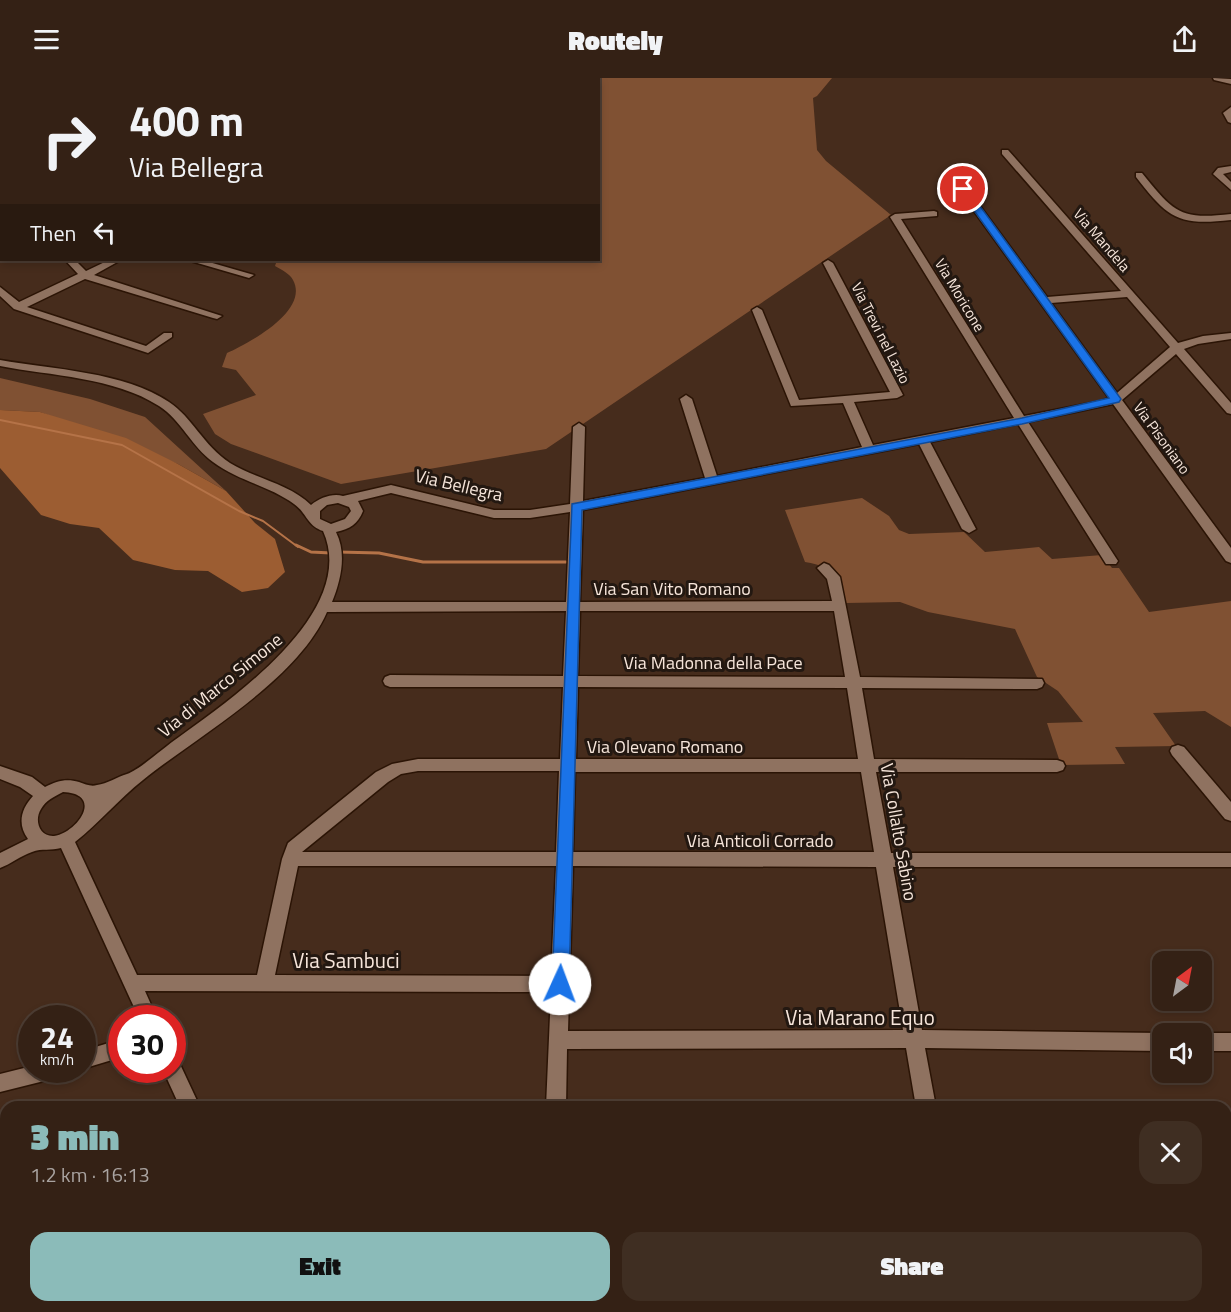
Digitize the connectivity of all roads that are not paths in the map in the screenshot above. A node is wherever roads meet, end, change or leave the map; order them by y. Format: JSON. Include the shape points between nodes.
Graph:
{"nodes":[{"id":1,"x":1217,"y":78,"type":"edge"},
{"id":2,"x":1231,"y":82,"type":"edge"},
{"id":3,"x":1231,"y":110,"type":"edge"},
{"id":4,"x":1231,"y":120,"type":"edge"},
{"id":5,"x":1005,"y":152,"type":"dead end"},
{"id":6,"x":1231,"y":169,"type":"edge"},
{"id":7,"x":1139,"y":175,"type":"dead end"},
{"id":8,"x":1231,"y":187,"type":"edge"},
{"id":9,"x":963,"y":189,"type":"dead end"},
{"id":10,"x":934,"y":214,"type":"dead end"},
{"id":11,"x":1231,"y":217,"type":"edge"},
{"id":12,"x":71,"y":261,"type":"edge"},
{"id":13,"x":114,"y":261,"type":"edge"},
{"id":14,"x":196,"y":261,"type":"edge"},
{"id":15,"x":828,"y":263,"type":"dead end"},
{"id":16,"x":84,"y":275,"type":"junction"},
{"id":17,"x":249,"y":275,"type":"dead end"},
{"id":18,"x":0,"y":290,"type":"edge"},
{"id":19,"x":1129,"y":294,"type":"junction"},
{"id":20,"x":1043,"y":300,"type":"junction"},
{"id":21,"x":18,"y":307,"type":"junction"},
{"id":22,"x":756,"y":310,"type":"dead end"},
{"id":23,"x":217,"y":316,"type":"dead end"},
{"id":24,"x":168,"y":335,"type":"dead end"},
{"id":25,"x":1231,"y":336,"type":"edge"},
{"id":26,"x":1176,"y":348,"type":"junction"},
{"id":27,"x":0,"y":363,"type":"edge"},
{"id":28,"x":687,"y":399,"type":"dead end"},
{"id":29,"x":1115,"y":399,"type":"junction"},
{"id":30,"x":847,"y":400,"type":"junction"},
{"id":31,"x":1231,"y":410,"type":"edge"},
{"id":32,"x":1022,"y":421,"type":"junction"},
{"id":33,"x":579,"y":427,"type":"dead end"},
{"id":34,"x":923,"y":440,"type":"junction"},
{"id":35,"x":869,"y":450,"type":"junction"},
{"id":36,"x":712,"y":481,"type":"junction"},
{"id":37,"x":293,"y":498,"type":"junction"},
{"id":38,"x":330,"y":500,"type":"junction"},
{"id":39,"x":351,"y":504,"type":"junction"},
{"id":40,"x":576,"y":507,"type":"junction"},
{"id":41,"x":312,"y":515,"type":"junction"},
{"id":42,"x":349,"y":523,"type":"junction"},
{"id":43,"x":328,"y":528,"type":"junction"},
{"id":44,"x":969,"y":529,"type":"dead end"},
{"id":45,"x":336,"y":553,"type":"junction"},
{"id":46,"x":1231,"y":558,"type":"edge"},
{"id":47,"x":1111,"y":561,"type":"dead end"},
{"id":48,"x":824,"y":568,"type":"dead end"},
{"id":49,"x":574,"y":606,"type":"junction"},
{"id":50,"x":840,"y":606,"type":"junction"},
{"id":51,"x":325,"y":607,"type":"junction"},
{"id":52,"x":390,"y":681,"type":"dead end"},
{"id":53,"x":852,"y":681,"type":"junction"},
{"id":54,"x":572,"y":682,"type":"junction"},
{"id":55,"x":1037,"y":683,"type":"dead end"},
{"id":56,"x":1178,"y":751,"type":"dead end"},
{"id":57,"x":568,"y":766,"type":"junction"},
{"id":58,"x":868,"y":766,"type":"junction"},
{"id":59,"x":1057,"y":766,"type":"dead end"},
{"id":60,"x":0,"y":772,"type":"edge"},
{"id":61,"x":137,"y":776,"type":"junction"},
{"id":62,"x":87,"y":792,"type":"junction"},
{"id":63,"x":41,"y":793,"type":"junction"},
{"id":64,"x":1231,"y":814,"type":"edge"},
{"id":65,"x":85,"y":825,"type":"junction"},
{"id":66,"x":21,"y":826,"type":"junction"},
{"id":67,"x":65,"y":838,"type":"junction"},
{"id":68,"x":41,"y":842,"type":"junction"},
{"id":69,"x":290,"y":859,"type":"junction"},
{"id":70,"x":884,"y":859,"type":"junction"},
{"id":71,"x":565,"y":860,"type":"junction"},
{"id":72,"x":1231,"y":860,"type":"edge"},
{"id":73,"x":264,"y":982,"type":"junction"},
{"id":74,"x":131,"y":983,"type":"junction"},
{"id":75,"x":560,"y":984,"type":"junction"},
{"id":76,"x":142,"y":1005,"type":"edge"},
{"id":77,"x":915,"y":1039,"type":"junction"},
{"id":78,"x":558,"y":1040,"type":"junction"},
{"id":79,"x":1152,"y":1042,"type":"edge"},
{"id":80,"x":1212,"y":1042,"type":"edge"},
{"id":81,"x":1231,"y":1042,"type":"edge"},
{"id":82,"x":18,"y":1078,"type":"edge"},
{"id":83,"x":0,"y":1083,"type":"edge"},
{"id":84,"x":179,"y":1083,"type":"edge"},
{"id":85,"x":187,"y":1101,"type":"edge"},
{"id":86,"x":556,"y":1101,"type":"edge"},
{"id":87,"x":925,"y":1101,"type":"edge"}],
"edges":[{"from":1,"to":2,"type":"street"},
{"from":3,"to":4,"type":"street","via":[[1227,113]]},
{"from":5,"to":19,"type":"street","name":"Via Mandela"},
{"from":6,"to":8,"type":"street","via":[[1218,174]]},
{"from":7,"to":11,"type":"street","via":[[1167,210],[1177,216],[1203,220]]},
{"from":9,"to":20,"type":"street","name":"Via Pisoniano"},
{"from":10,"to":32,"type":"street","name":"Via Moricone","via":[[895,217]]},
{"from":12,"to":16,"type":"street"},
{"from":13,"to":16,"type":"street"},
{"from":14,"to":17,"type":"street"},
{"from":15,"to":30,"type":"street","name":"Via Trevi nel Lazio","via":[[897,395]]},
{"from":16,"to":21,"type":"street"},
{"from":16,"to":23,"type":"street"},
{"from":18,"to":21,"type":"street"},
{"from":19,"to":20,"type":"street"},
{"from":19,"to":26,"type":"street","name":"Via Mandela"},
{"from":20,"to":29,"type":"street","name":"Via Pisoniano"},
{"from":21,"to":24,"type":"street","via":[[148,350]]},
{"from":22,"to":30,"type":"street","name":"Via Trevi nel Lazio","via":[[795,404]]},
{"from":25,"to":26,"type":"street","name":"Via Bellegra"},
{"from":26,"to":29,"type":"street","name":"Via Bellegra"},
{"from":26,"to":31,"type":"street","name":"Via Mandela"},
{"from":27,"to":37,"type":"street","via":[[110,384],[148,396],[169,408],[219,461]]},
{"from":28,"to":36,"type":"street"},
{"from":29,"to":32,"type":"street","name":"Via Bellegra"},
{"from":29,"to":46,"type":"street","name":"Via Pisoniano"},
{"from":30,"to":35,"type":"street"},
{"from":32,"to":34,"type":"street","name":"Via Bellegra"},
{"from":32,"to":47,"type":"street"},
{"from":33,"to":40,"type":"street"},
{"from":34,"to":35,"type":"street","name":"Via Bellegra"},
{"from":34,"to":44,"type":"street"},
{"from":35,"to":36,"type":"street","name":"Via Bellegra"},
{"from":36,"to":40,"type":"street","name":"Via Bellegra"},
{"from":37,"to":38,"type":"street"},
{"from":37,"to":41,"type":"street"},
{"from":38,"to":39,"type":"street"},
{"from":38,"to":41,"type":"street","via":[[318,506]]},
{"from":39,"to":40,"type":"street","name":"Via Bellegra","via":[[368,494],[398,489],[466,509],[501,514]]},
{"from":39,"to":42,"type":"street","via":[[356,516]]},
{"from":40,"to":49,"type":"street"},
{"from":41,"to":43,"type":"street","via":[[316,524]]},
{"from":42,"to":43,"type":"street"},
{"from":42,"to":45,"type":"street","name":"Via di Marco Simone"},
{"from":43,"to":45,"type":"street"},
{"from":45,"to":51,"type":"street","name":"Via di Marco Simone"},
{"from":48,"to":50,"type":"street","name":"Via Collalto Sabino","via":[[833,577]]},
{"from":49,"to":50,"type":"street","name":"Via San Vito Romano"},
{"from":49,"to":51,"type":"street","name":"Via San Vito Romano"},
{"from":49,"to":54,"type":"street"},
{"from":50,"to":53,"type":"street","name":"Via Collalto Sabino"},
{"from":51,"to":61,"type":"street","name":"Via di Marco Simone","via":[[300,645],[272,672]]},
{"from":52,"to":54,"type":"street","name":"Via Madonna della Pace"},
{"from":53,"to":54,"type":"street","name":"Via Madonna della Pace"},
{"from":53,"to":55,"type":"street","name":"Via Madonna della Pace"},
{"from":53,"to":58,"type":"street","name":"Via Collalto Sabino"},
{"from":54,"to":57,"type":"street"},
{"from":56,"to":64,"type":"street"},
{"from":57,"to":58,"type":"street","name":"Via Olevano Romano"},
{"from":57,"to":69,"type":"street","name":"Via Olevano Romano","via":[[399,768],[301,840]]},
{"from":57,"to":71,"type":"street"},
{"from":58,"to":59,"type":"street","name":"Via Olevano Romano"},
{"from":58,"to":70,"type":"street","name":"Via Collalto Sabino"},
{"from":60,"to":63,"type":"street","via":[[17,777]]},
{"from":61,"to":62,"type":"street","name":"Via di Marco Simone","via":[[99,792]]},
{"from":61,"to":65,"type":"street","name":"Via di Marco Simone"},
{"from":62,"to":63,"type":"street","via":[[71,786]]},
{"from":62,"to":65,"type":"street","via":[[93,807]]},
{"from":63,"to":66,"type":"street","via":[[27,805]]},
{"from":65,"to":67,"type":"street"},
{"from":66,"to":68,"type":"street","via":[[24,834]]},
{"from":66,"to":68,"type":"street","via":[[16,842],[0,861]]},
{"from":67,"to":68,"type":"street"},
{"from":67,"to":74,"type":"street"},
{"from":69,"to":71,"type":"street","name":"Via Anticoli Corrado"},
{"from":69,"to":73,"type":"street","name":"Via Olevano Romano"},
{"from":70,"to":71,"type":"street","name":"Via Anticoli Corrado"},
{"from":70,"to":72,"type":"street","name":"Via Anticoli Corrado"},
{"from":70,"to":77,"type":"street","name":"Via Collalto Sabino"},
{"from":71,"to":75,"type":"street"},
{"from":73,"to":74,"type":"street","name":"Via Sambuci"},
{"from":73,"to":75,"type":"street","name":"Via Sambuci"},
{"from":74,"to":76,"type":"street"},
{"from":75,"to":78,"type":"street"},
{"from":77,"to":78,"type":"street","name":"Via Marano Equo"},
{"from":77,"to":79,"type":"street","name":"Via Marano Equo"},
{"from":77,"to":87,"type":"street","name":"Via Collalto Sabino"},
{"from":78,"to":86,"type":"street"},
{"from":80,"to":81,"type":"street"},
{"from":82,"to":83,"type":"street"},
{"from":84,"to":85,"type":"street"}]}
